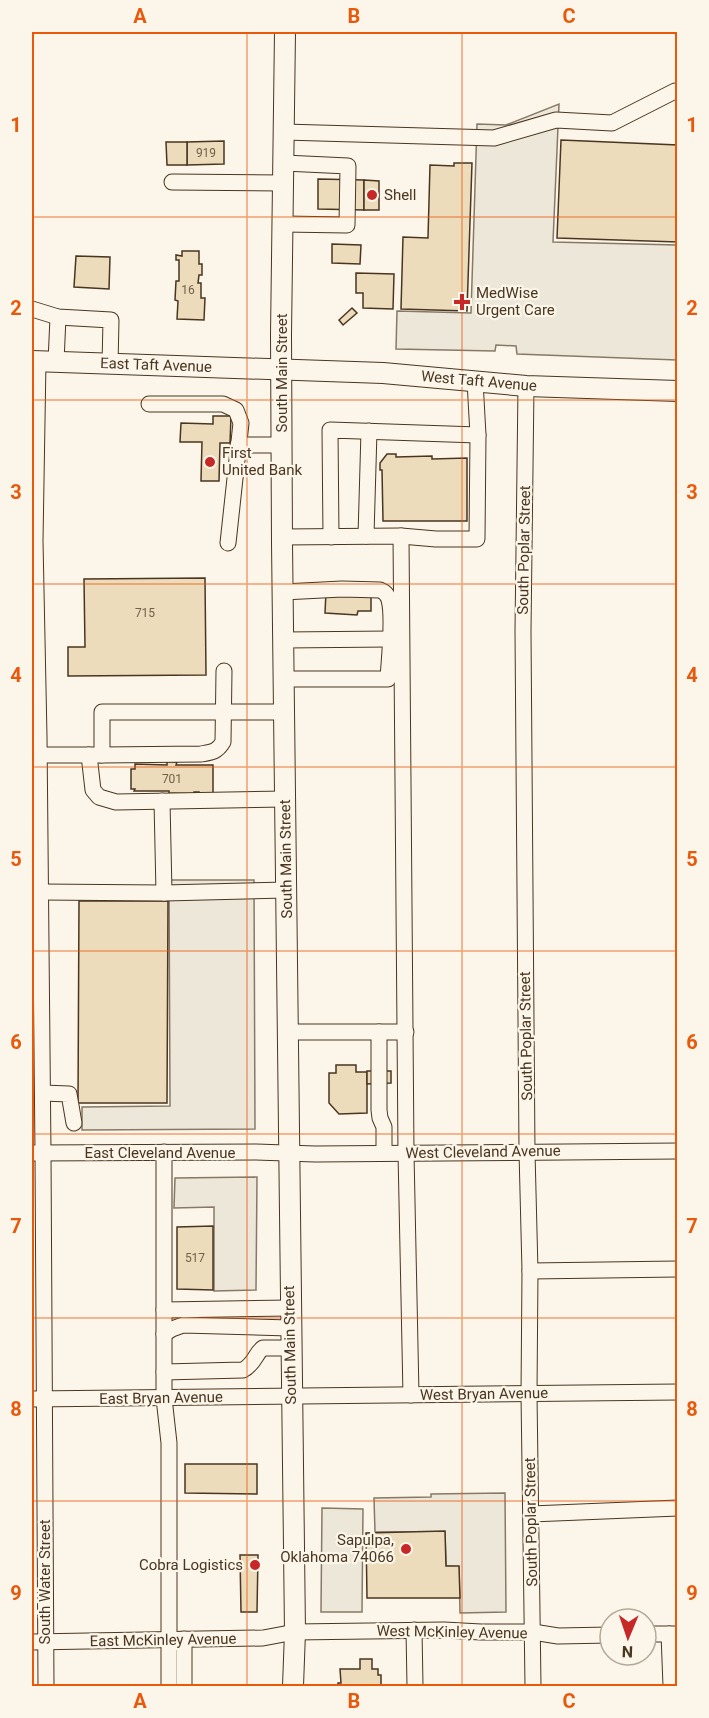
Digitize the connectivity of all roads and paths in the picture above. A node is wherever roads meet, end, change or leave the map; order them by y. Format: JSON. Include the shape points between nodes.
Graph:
{"nodes":[{"id":1,"x":285,"y":32,"type":"edge"},
{"id":2,"x":678,"y":91,"type":"edge"},
{"id":3,"x":284,"y":132,"type":"junction"},
{"id":4,"x":284,"y":163,"type":"junction"},
{"id":5,"x":172,"y":182,"type":"dead end"},
{"id":6,"x":283,"y":183,"type":"junction"},
{"id":7,"x":283,"y":224,"type":"junction"},
{"id":8,"x":32,"y":309,"type":"edge"},
{"id":9,"x":58,"y":317,"type":"junction"},
{"id":10,"x":42,"y":361,"type":"edge"},
{"id":11,"x":110,"y":364,"type":"junction"},
{"id":12,"x":281,"y":370,"type":"junction"},
{"id":13,"x":480,"y":382,"type":"junction"},
{"id":14,"x":526,"y":386,"type":"junction"},
{"id":15,"x":678,"y":391,"type":"edge"},
{"id":16,"x":149,"y":404,"type":"dead end"},
{"id":17,"x":369,"y":431,"type":"junction"},
{"id":18,"x":478,"y":435,"type":"junction"},
{"id":19,"x":238,"y":444,"type":"junction"},
{"id":20,"x":282,"y":445,"type":"junction"},
{"id":21,"x":366,"y":536,"type":"junction"},
{"id":22,"x":400,"y":536,"type":"junction"},
{"id":23,"x":282,"y":537,"type":"junction"},
{"id":24,"x":331,"y":537,"type":"junction"},
{"id":25,"x":228,"y":543,"type":"dead end"},
{"id":26,"x":283,"y":591,"type":"junction"},
{"id":27,"x":390,"y":639,"type":"junction"},
{"id":28,"x":284,"y":640,"type":"junction"},
{"id":29,"x":224,"y":671,"type":"dead end"},
{"id":30,"x":284,"y":679,"type":"junction"},
{"id":31,"x":224,"y":712,"type":"junction"},
{"id":32,"x":284,"y":712,"type":"junction"},
{"id":33,"x":35,"y":737,"type":"edge"},
{"id":34,"x":39,"y":755,"type":"junction"},
{"id":35,"x":96,"y":755,"type":"junction"},
{"id":36,"x":285,"y":799,"type":"junction"},
{"id":37,"x":162,"y":801,"type":"junction"},
{"id":38,"x":286,"y":890,"type":"junction"},
{"id":39,"x":40,"y":892,"type":"junction"},
{"id":40,"x":164,"y":893,"type":"junction"},
{"id":41,"x":287,"y":1032,"type":"junction"},
{"id":42,"x":379,"y":1032,"type":"junction"},
{"id":43,"x":406,"y":1032,"type":"junction"},
{"id":44,"x":43,"y":1093,"type":"junction"},
{"id":45,"x":74,"y":1124,"type":"dead end"},
{"id":46,"x":678,"y":1151,"type":"edge"},
{"id":47,"x":164,"y":1152,"type":"junction"},
{"id":48,"x":527,"y":1152,"type":"junction"},
{"id":49,"x":37,"y":1153,"type":"edge"},
{"id":50,"x":384,"y":1153,"type":"junction"},
{"id":51,"x":288,"y":1154,"type":"junction"},
{"id":52,"x":406,"y":1154,"type":"junction"},
{"id":53,"x":678,"y":1269,"type":"edge"},
{"id":54,"x":530,"y":1271,"type":"junction"},
{"id":55,"x":164,"y":1310,"type":"junction"},
{"id":56,"x":290,"y":1318,"type":"junction"},
{"id":57,"x":164,"y":1334,"type":"junction"},
{"id":58,"x":290,"y":1348,"type":"junction"},
{"id":59,"x":230,"y":1371,"type":"junction"},
{"id":60,"x":164,"y":1372,"type":"junction"},
{"id":61,"x":198,"y":1372,"type":"junction"},
{"id":62,"x":678,"y":1392,"type":"edge"},
{"id":63,"x":529,"y":1394,"type":"junction"},
{"id":64,"x":411,"y":1395,"type":"junction"},
{"id":65,"x":291,"y":1396,"type":"junction"},
{"id":66,"x":231,"y":1397,"type":"junction"},
{"id":67,"x":164,"y":1398,"type":"junction"},
{"id":68,"x":199,"y":1398,"type":"junction"},
{"id":69,"x":38,"y":1399,"type":"edge"},
{"id":70,"x":678,"y":1508,"type":"edge"},
{"id":71,"x":531,"y":1515,"type":"junction"},
{"id":72,"x":414,"y":1630,"type":"junction"},
{"id":73,"x":295,"y":1632,"type":"junction"},
{"id":74,"x":533,"y":1632,"type":"junction"},
{"id":75,"x":673,"y":1634,"type":"edge"},
{"id":76,"x":598,"y":1635,"type":"edge"},
{"id":77,"x":176,"y":1639,"type":"junction"},
{"id":78,"x":39,"y":1642,"type":"edge"},
{"id":79,"x":46,"y":1686,"type":"edge"},
{"id":80,"x":169,"y":1686,"type":"edge"},
{"id":81,"x":184,"y":1686,"type":"edge"},
{"id":82,"x":293,"y":1686,"type":"edge"},
{"id":83,"x":415,"y":1686,"type":"edge"},
{"id":84,"x":533,"y":1686,"type":"edge"},
{"id":85,"x":671,"y":1686,"type":"edge"}],
"edges":[{"from":1,"to":3,"type":"main road","name":"South Main Street"},
{"from":2,"to":3,"type":"street","via":[[612,123],[556,120],[494,138]]},
{"from":3,"to":4,"type":"main road","name":"South Main Street"},
{"from":4,"to":6,"type":"main road","name":"South Main Street"},
{"from":4,"to":7,"type":"street","via":[[348,166],[347,225]]},
{"from":5,"to":6,"type":"street"},
{"from":6,"to":7,"type":"main road","name":"South Main Street"},
{"from":7,"to":12,"type":"main road","name":"South Main Street"},
{"from":8,"to":9,"type":"street"},
{"from":9,"to":10,"type":"street","name":"South Water Street"},
{"from":9,"to":11,"type":"street","via":[[111,320]]},
{"from":10,"to":11,"type":"main road","name":"East Taft Avenue"},
{"from":10,"to":33,"type":"street","name":"South Water Street","via":[[35,541]]},
{"from":11,"to":12,"type":"main road","name":"East Taft Avenue"},
{"from":12,"to":13,"type":"main road","name":"West Taft Avenue","via":[[383,373]]},
{"from":12,"to":20,"type":"main road","name":"South Main Street"},
{"from":13,"to":14,"type":"main road","name":"West Taft Avenue"},
{"from":13,"to":18,"type":"street"},
{"from":14,"to":15,"type":"main road","name":"West Taft Avenue"},
{"from":14,"to":48,"type":"street","name":"South Poplar Street","via":[[523,631]]},
{"from":16,"to":19,"type":"street","via":[[223,404],[236,410],[240,423]]},
{"from":17,"to":18,"type":"street"},
{"from":17,"to":21,"type":"street"},
{"from":17,"to":24,"type":"street","via":[[330,430]]},
{"from":18,"to":22,"type":"street","via":[[477,539]]},
{"from":19,"to":20,"type":"street"},
{"from":19,"to":25,"type":"street"},
{"from":20,"to":23,"type":"main road","name":"South Main Street"},
{"from":21,"to":22,"type":"street"},
{"from":21,"to":24,"type":"street"},
{"from":22,"to":43,"type":"street"},
{"from":23,"to":24,"type":"street"},
{"from":23,"to":26,"type":"main road","name":"South Main Street"},
{"from":26,"to":27,"type":"street","via":[[385,592],[391,610]]},
{"from":26,"to":28,"type":"main road","name":"South Main Street"},
{"from":27,"to":28,"type":"street"},
{"from":27,"to":30,"type":"street","via":[[386,680]]},
{"from":28,"to":30,"type":"main road","name":"South Main Street"},
{"from":29,"to":31,"type":"street"},
{"from":30,"to":32,"type":"main road","name":"South Main Street"},
{"from":31,"to":32,"type":"street"},
{"from":31,"to":35,"type":"street","via":[[223,742],[213,752]]},
{"from":31,"to":35,"type":"street","via":[[102,712]]},
{"from":32,"to":36,"type":"main road","name":"South Main Street"},
{"from":33,"to":34,"type":"street","name":"South Water Street"},
{"from":34,"to":35,"type":"street"},
{"from":34,"to":39,"type":"street","name":"South Water Street"},
{"from":35,"to":37,"type":"street","via":[[93,790],[99,797],[116,802]]},
{"from":36,"to":37,"type":"street"},
{"from":36,"to":38,"type":"main road","name":"South Main Street"},
{"from":37,"to":40,"type":"street"},
{"from":38,"to":40,"type":"street"},
{"from":38,"to":41,"type":"main road","name":"South Main Street"},
{"from":39,"to":40,"type":"street"},
{"from":39,"to":44,"type":"street","name":"South Water Street"},
{"from":41,"to":42,"type":"street"},
{"from":41,"to":51,"type":"main road","name":"South Main Street"},
{"from":42,"to":43,"type":"street"},
{"from":42,"to":50,"type":"street","via":[[379,1110],[384,1127]]},
{"from":43,"to":52,"type":"street"},
{"from":44,"to":45,"type":"street","via":[[69,1094]]},
{"from":44,"to":49,"type":"street","name":"South Water Street"},
{"from":46,"to":48,"type":"street","name":"West Cleveland Avenue"},
{"from":47,"to":49,"type":"street","name":"East Cleveland Avenue"},
{"from":47,"to":51,"type":"street","name":"East Cleveland Avenue"},
{"from":47,"to":55,"type":"street"},
{"from":48,"to":52,"type":"street","name":"West Cleveland Avenue"},
{"from":48,"to":54,"type":"street","name":"South Poplar Street"},
{"from":49,"to":69,"type":"street","name":"South Water Street"},
{"from":50,"to":51,"type":"street","name":"West Cleveland Avenue"},
{"from":50,"to":52,"type":"street","name":"West Cleveland Avenue"},
{"from":51,"to":56,"type":"main road","name":"South Main Street"},
{"from":52,"to":64,"type":"street"},
{"from":53,"to":54,"type":"street"},
{"from":54,"to":63,"type":"street","name":"South Poplar Street"},
{"from":55,"to":56,"type":"street"},
{"from":55,"to":57,"type":"street"},
{"from":56,"to":57,"type":"street","via":[[183,1325]]},
{"from":56,"to":58,"type":"main road","name":"South Main Street"},
{"from":57,"to":60,"type":"street"},
{"from":58,"to":59,"type":"street","via":[[263,1348],[249,1367]]},
{"from":58,"to":65,"type":"main road","name":"South Main Street"},
{"from":59,"to":61,"type":"street"},
{"from":59,"to":66,"type":"street"},
{"from":60,"to":61,"type":"street"},
{"from":60,"to":67,"type":"street"},
{"from":61,"to":68,"type":"street"},
{"from":62,"to":63,"type":"street","name":"West Bryan Avenue"},
{"from":63,"to":64,"type":"street","name":"West Bryan Avenue"},
{"from":63,"to":71,"type":"street","name":"South Poplar Street"},
{"from":64,"to":65,"type":"street","name":"West Bryan Avenue"},
{"from":65,"to":66,"type":"street","name":"East Bryan Avenue"},
{"from":65,"to":73,"type":"main road","name":"South Main Street"},
{"from":66,"to":68,"type":"street","name":"East Bryan Avenue"},
{"from":67,"to":68,"type":"street","name":"East Bryan Avenue"},
{"from":67,"to":69,"type":"street","name":"East Bryan Avenue"},
{"from":67,"to":77,"type":"street"},
{"from":69,"to":78,"type":"street","name":"South Water Street"},
{"from":70,"to":71,"type":"street"},
{"from":71,"to":74,"type":"street","name":"South Poplar Street"},
{"from":72,"to":73,"type":"street","name":"West McKinley Avenue"},
{"from":72,"to":74,"type":"street","name":"West McKinley Avenue"},
{"from":72,"to":83,"type":"street"},
{"from":73,"to":77,"type":"street","name":"East McKinley Avenue","via":[[263,1638]]},
{"from":73,"to":82,"type":"main road","name":"South Main Street"},
{"from":74,"to":76,"type":"street","name":"West McKinley Avenue"},
{"from":74,"to":84,"type":"street","name":"South Poplar Street"},
{"from":75,"to":85,"type":"street"},
{"from":77,"to":78,"type":"street","name":"East McKinley Avenue"},
{"from":77,"to":80,"type":"street"},
{"from":77,"to":81,"type":"street"},
{"from":78,"to":79,"type":"street","name":"South Water Street"}]}
